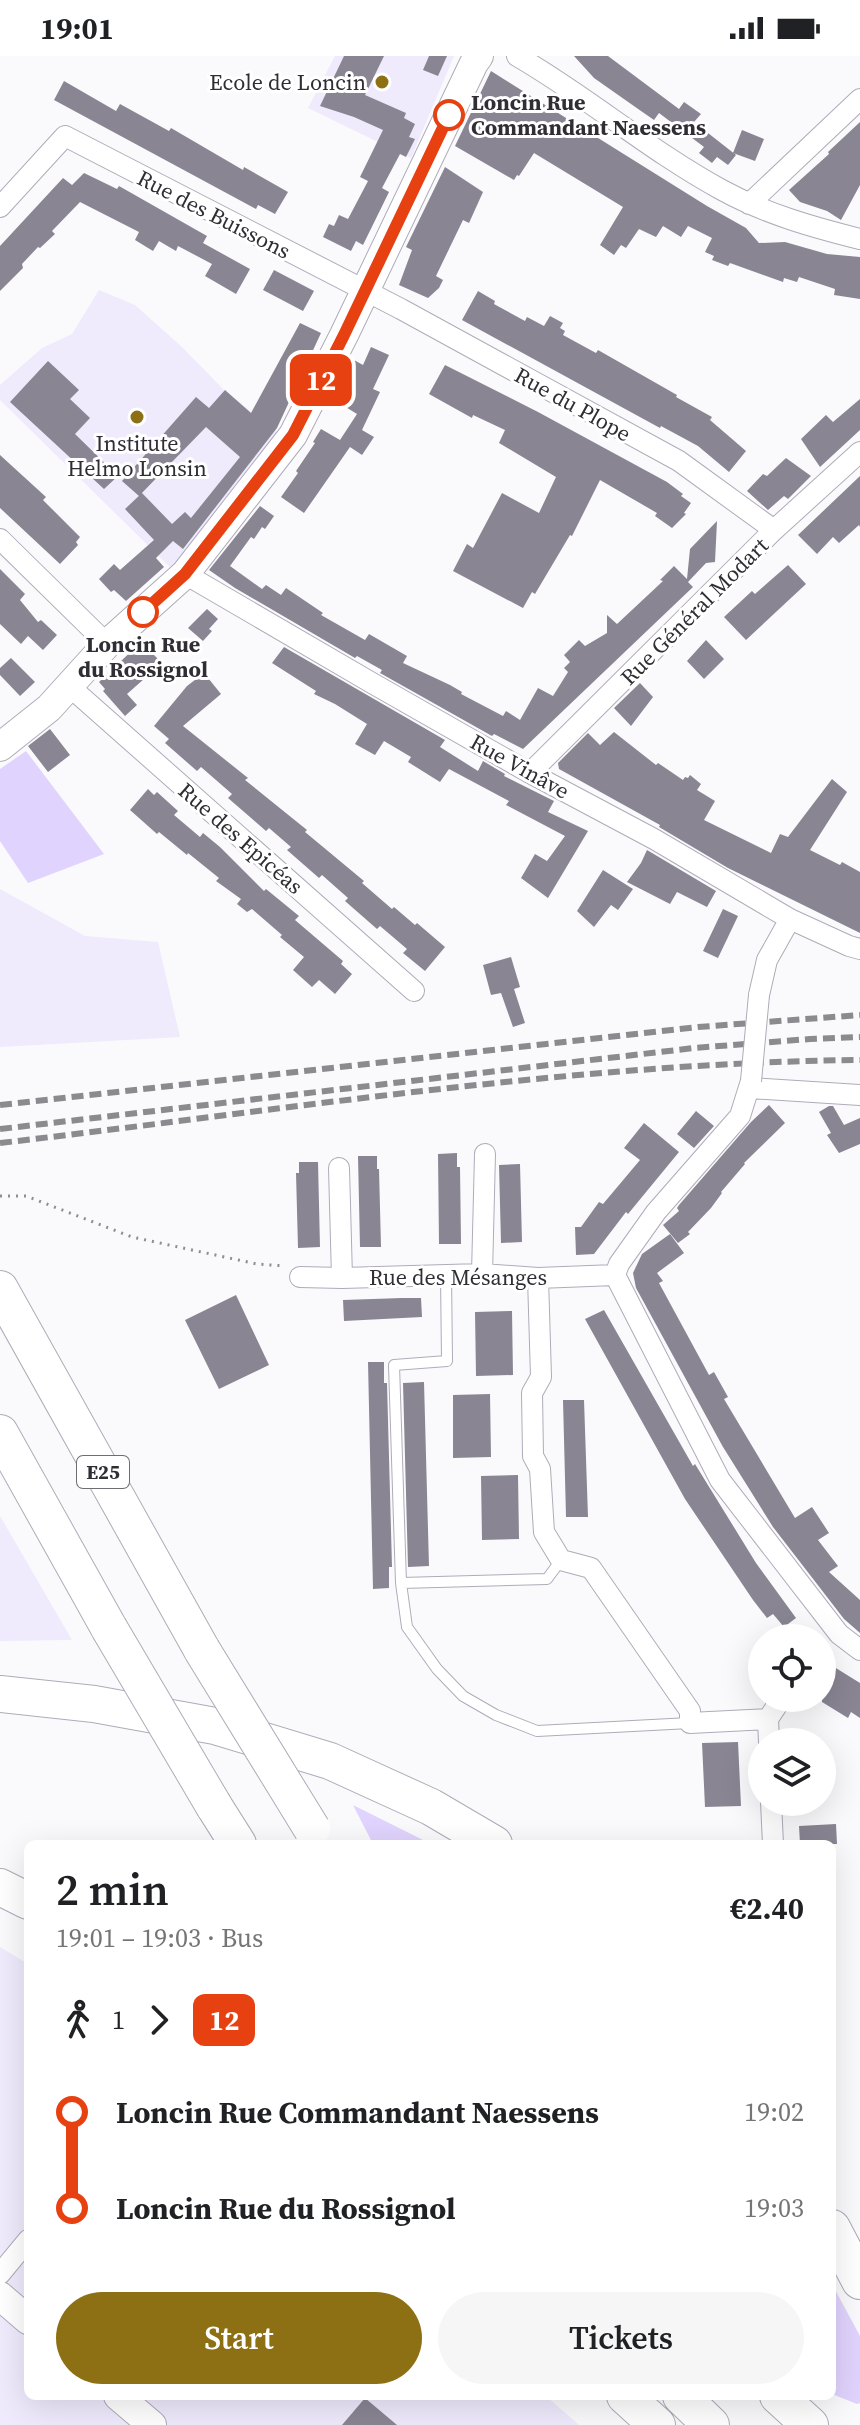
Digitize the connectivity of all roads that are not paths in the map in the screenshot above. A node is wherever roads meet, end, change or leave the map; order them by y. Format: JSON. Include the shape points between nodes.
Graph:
{"nodes":[{"id":1,"x":481,"y":56,"type":"edge"},
{"id":2,"x":503,"y":56,"type":"edge"},
{"id":3,"x":517,"y":56,"type":"edge"},
{"id":4,"x":860,"y":99,"type":"edge"},
{"id":5,"x":749,"y":204,"type":"junction"},
{"id":6,"x":0,"y":207,"type":"edge"},
{"id":7,"x":860,"y":239,"type":"edge"},
{"id":8,"x":363,"y":291,"type":"junction"},
{"id":9,"x":860,"y":452,"type":"edge"},
{"id":10,"x":774,"y":530,"type":"junction"},
{"id":11,"x":0,"y":539,"type":"edge"},
{"id":12,"x":185,"y":574,"type":"junction"},
{"id":13,"x":107,"y":644,"type":"junction"},
{"id":14,"x":69,"y":686,"type":"junction"},
{"id":15,"x":0,"y":747,"type":"edge"},
{"id":16,"x":530,"y":773,"type":"junction"},
{"id":17,"x":790,"y":919,"type":"junction"},
{"id":18,"x":860,"y":949,"type":"edge"},
{"id":19,"x":414,"y":991,"type":"dead end"},
{"id":20,"x":750,"y":1084,"type":"junction"},
{"id":21,"x":860,"y":1095,"type":"edge"},
{"id":22,"x":485,"y":1154,"type":"dead end"},
{"id":23,"x":339,"y":1168,"type":"dead end"},
{"id":24,"x":446,"y":1274,"type":"junction"},
{"id":25,"x":482,"y":1274,"type":"junction"},
{"id":26,"x":615,"y":1275,"type":"junction"},
{"id":27,"x":300,"y":1277,"type":"road end"},
{"id":28,"x":342,"y":1278,"type":"junction"},
{"id":29,"x":538,"y":1278,"type":"junction"},
{"id":30,"x":0,"y":1289,"type":"edge"},
{"id":31,"x":0,"y":1433,"type":"edge"},
{"id":32,"x":561,"y":1560,"type":"junction"},
{"id":33,"x":401,"y":1583,"type":"junction"},
{"id":34,"x":822,"y":1624,"type":"edge"},
{"id":35,"x":836,"y":1633,"type":"edge"},
{"id":36,"x":860,"y":1650,"type":"edge"},
{"id":37,"x":0,"y":1694,"type":"edge"},
{"id":38,"x":773,"y":1712,"type":"edge"},
{"id":39,"x":768,"y":1719,"type":"junction"},
{"id":40,"x":690,"y":1723,"type":"junction"},
{"id":41,"x":768,"y":1728,"type":"edge"},
{"id":42,"x":772,"y":1816,"type":"edge"},
{"id":43,"x":317,"y":1836,"type":"edge"},
{"id":44,"x":235,"y":1840,"type":"edge"},
{"id":45,"x":487,"y":1840,"type":"edge"},
{"id":46,"x":773,"y":1840,"type":"edge"},
{"id":47,"x":0,"y":1887,"type":"edge"},
{"id":48,"x":24,"y":1899,"type":"edge"},
{"id":49,"x":836,"y":2236,"type":"edge"},
{"id":50,"x":24,"y":2245,"type":"edge"},
{"id":51,"x":0,"y":2274,"type":"edge"},
{"id":52,"x":860,"y":2281,"type":"edge"},
{"id":53,"x":0,"y":2296,"type":"edge"},
{"id":54,"x":24,"y":2317,"type":"edge"},
{"id":55,"x":123,"y":2400,"type":"edge"},
{"id":56,"x":629,"y":2400,"type":"edge"},
{"id":57,"x":685,"y":2400,"type":"edge"},
{"id":58,"x":782,"y":2400,"type":"edge"},
{"id":59,"x":152,"y":2425,"type":"edge"},
{"id":60,"x":657,"y":2425,"type":"edge"},
{"id":61,"x":711,"y":2425,"type":"edge"},
{"id":62,"x":810,"y":2425,"type":"edge"}],
"edges":[{"from":1,"to":2,"type":"street"},
{"from":1,"to":8,"type":"street"},
{"from":3,"to":5,"type":"street","via":[[675,162]]},
{"from":4,"to":5,"type":"street"},
{"from":5,"to":7,"type":"street","via":[[801,225]]},
{"from":6,"to":8,"type":"street","name":"Rue des Buissons","via":[[65,136]]},
{"from":8,"to":10,"type":"street","name":"Rue du Plope","via":[[679,461]]},
{"from":8,"to":12,"type":"street","via":[[293,435]]},
{"from":9,"to":10,"type":"street","name":"Rue Général Modart"},
{"from":10,"to":16,"type":"street","name":"Rue Général Modart"},
{"from":11,"to":13,"type":"street"},
{"from":12,"to":13,"type":"street"},
{"from":12,"to":16,"type":"street","name":"Rue Vinâve"},
{"from":13,"to":14,"type":"street"},
{"from":14,"to":15,"type":"street"},
{"from":14,"to":19,"type":"street","name":"Rue des Epicéas"},
{"from":16,"to":17,"type":"street","name":"Rue Vinâve"},
{"from":17,"to":18,"type":"street","name":"Rue Vinâve"},
{"from":17,"to":20,"type":"street","bridge":true,"via":[[767,960]]},
{"from":20,"to":21,"type":"street"},
{"from":20,"to":26,"type":"street","via":[[740,1116],[656,1212]]},
{"from":22,"to":25,"type":"street"},
{"from":23,"to":28,"type":"street"},
{"from":24,"to":25,"type":"street","name":"Rue des Mésanges"},
{"from":24,"to":28,"type":"street","name":"Rue des Mésanges"},
{"from":24,"to":33,"type":"lane","via":[[447,1361],[394,1365]]},
{"from":25,"to":29,"type":"street","name":"Rue des Mésanges"},
{"from":26,"to":29,"type":"street","name":"Rue des Mésanges"},
{"from":26,"to":34,"type":"street","via":[[720,1480]]},
{"from":27,"to":28,"type":"street","name":"Rue des Mésanges"},
{"from":29,"to":32,"type":"street","via":[[541,1377],[532,1393],[533,1456],[540,1469],[544,1532]]},
{"from":30,"to":43,"type":"highway","number":"E25","bridge":true,"via":[[202,1650]]},
{"from":31,"to":44,"type":"highway","bridge":true},
{"from":32,"to":33,"type":"lane","via":[[547,1579]]},
{"from":32,"to":40,"type":"street","via":[[591,1568],[690,1711]]},
{"from":33,"to":40,"type":"lane","via":[[407,1627],[437,1669],[463,1696],[496,1715],[537,1731]]},
{"from":35,"to":36,"type":"street"},
{"from":37,"to":45,"type":"highway","via":[[94,1704],[244,1734],[330,1761],[431,1807]]},
{"from":38,"to":39,"type":"street"},
{"from":39,"to":40,"type":"street"},
{"from":39,"to":41,"type":"street"},
{"from":42,"to":46,"type":"street"},
{"from":47,"to":48,"type":"highway"},
{"from":49,"to":52,"type":"highway"},
{"from":50,"to":51,"type":"street"},
{"from":53,"to":54,"type":"street"},
{"from":55,"to":59,"type":"street"},
{"from":56,"to":60,"type":"highway"},
{"from":57,"to":61,"type":"highway"},
{"from":58,"to":62,"type":"highway"}]}
